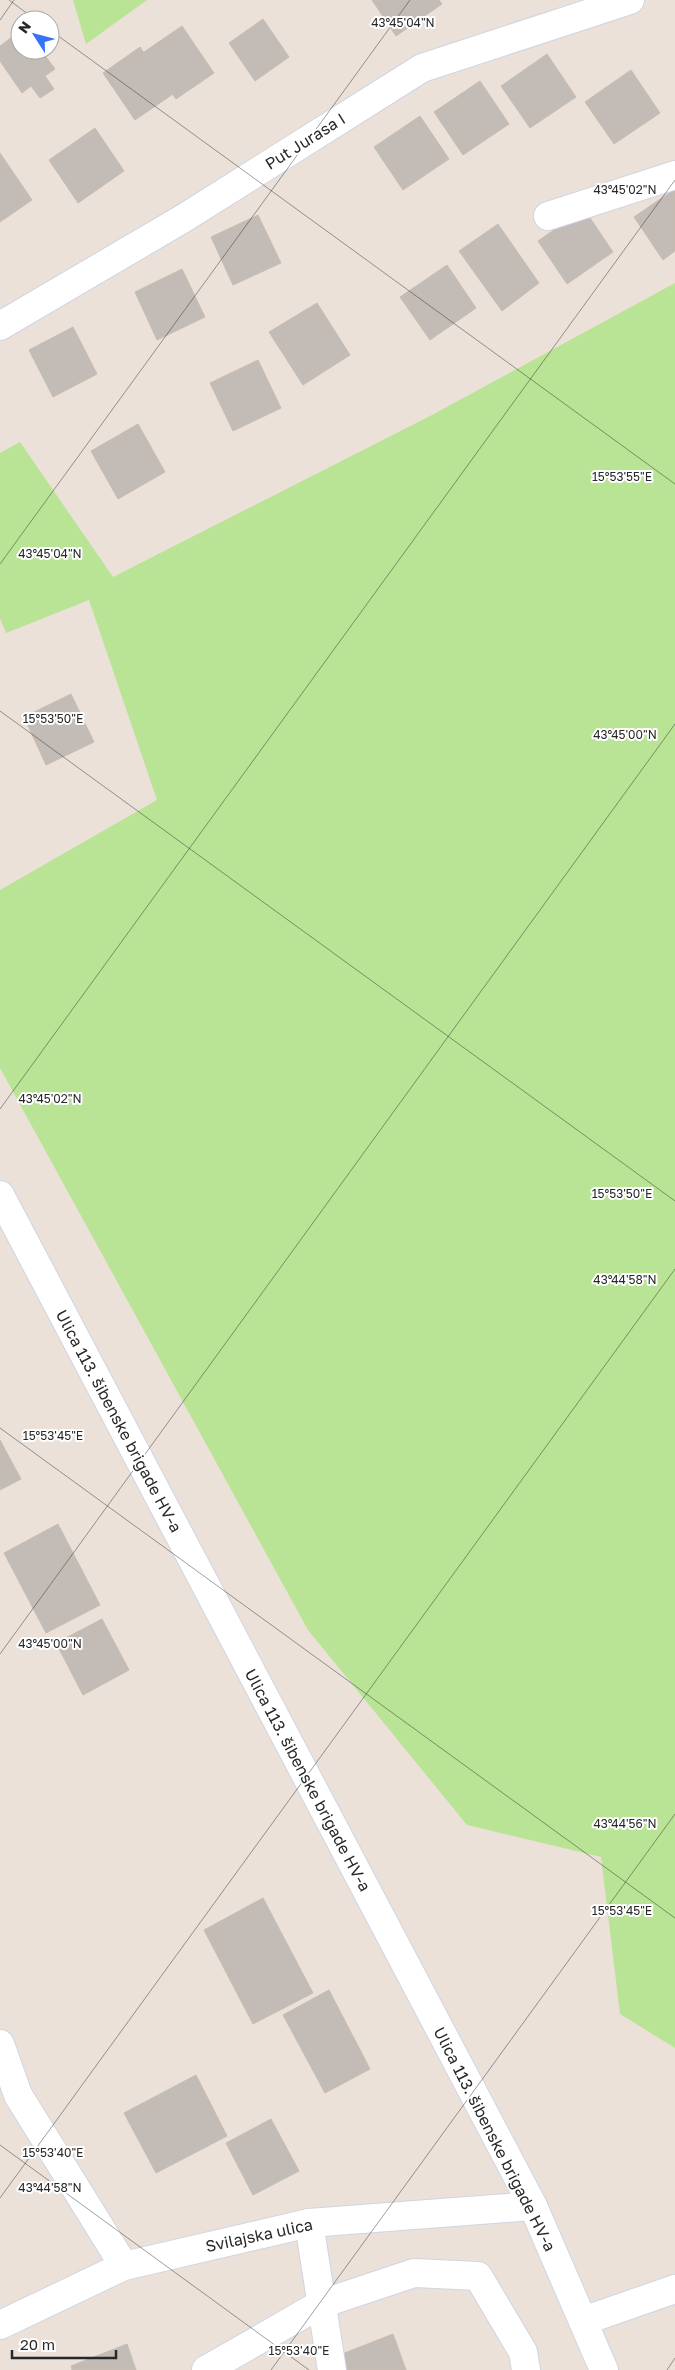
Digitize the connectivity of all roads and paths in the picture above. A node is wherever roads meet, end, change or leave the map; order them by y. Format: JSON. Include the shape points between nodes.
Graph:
{"nodes":[{"id":1,"x":630,"y":0,"type":"edge"},
{"id":2,"x":675,"y":175,"type":"edge"},
{"id":3,"x":548,"y":216,"type":"dead end"},
{"id":4,"x":0,"y":326,"type":"edge"},
{"id":5,"x":0,"y":1195,"type":"edge"},
{"id":6,"x":0,"y":2044,"type":"edge"},
{"id":7,"x":533,"y":2206,"type":"junction"},
{"id":8,"x":308,"y":2223,"type":"junction"},
{"id":9,"x":124,"y":2266,"type":"junction"},
{"id":10,"x":675,"y":2290,"type":"edge"},
{"id":11,"x":320,"y":2304,"type":"junction"},
{"id":12,"x":584,"y":2321,"type":"junction"},
{"id":13,"x":0,"y":2325,"type":"edge"},
{"id":14,"x":206,"y":2370,"type":"edge"},
{"id":15,"x":332,"y":2370,"type":"edge"},
{"id":16,"x":526,"y":2370,"type":"edge"},
{"id":17,"x":604,"y":2370,"type":"edge"}],
"edges":[{"from":1,"to":4,"type":"street","name":"Put Jurasa I","via":[[422,68],[184,218]]},
{"from":2,"to":3,"type":"street"},
{"from":5,"to":7,"type":"street","name":"Ulica 113. šibenske brigade HV-a"},
{"from":6,"to":9,"type":"street","via":[[18,2095]]},
{"from":7,"to":8,"type":"street","name":"Svilajska ulica"},
{"from":7,"to":12,"type":"street","name":"Ulica 113. šibenske brigade HV-a"},
{"from":8,"to":9,"type":"street","name":"Svilajska ulica"},
{"from":8,"to":11,"type":"street"},
{"from":9,"to":13,"type":"street","name":"Svilajska ulica"},
{"from":10,"to":12,"type":"street"},
{"from":11,"to":14,"type":"street"},
{"from":11,"to":15,"type":"street"},
{"from":11,"to":16,"type":"street","via":[[414,2274],[478,2276],[523,2352]]},
{"from":12,"to":17,"type":"street","name":"Ulica 113. šibenske brigade HV-a"}]}
